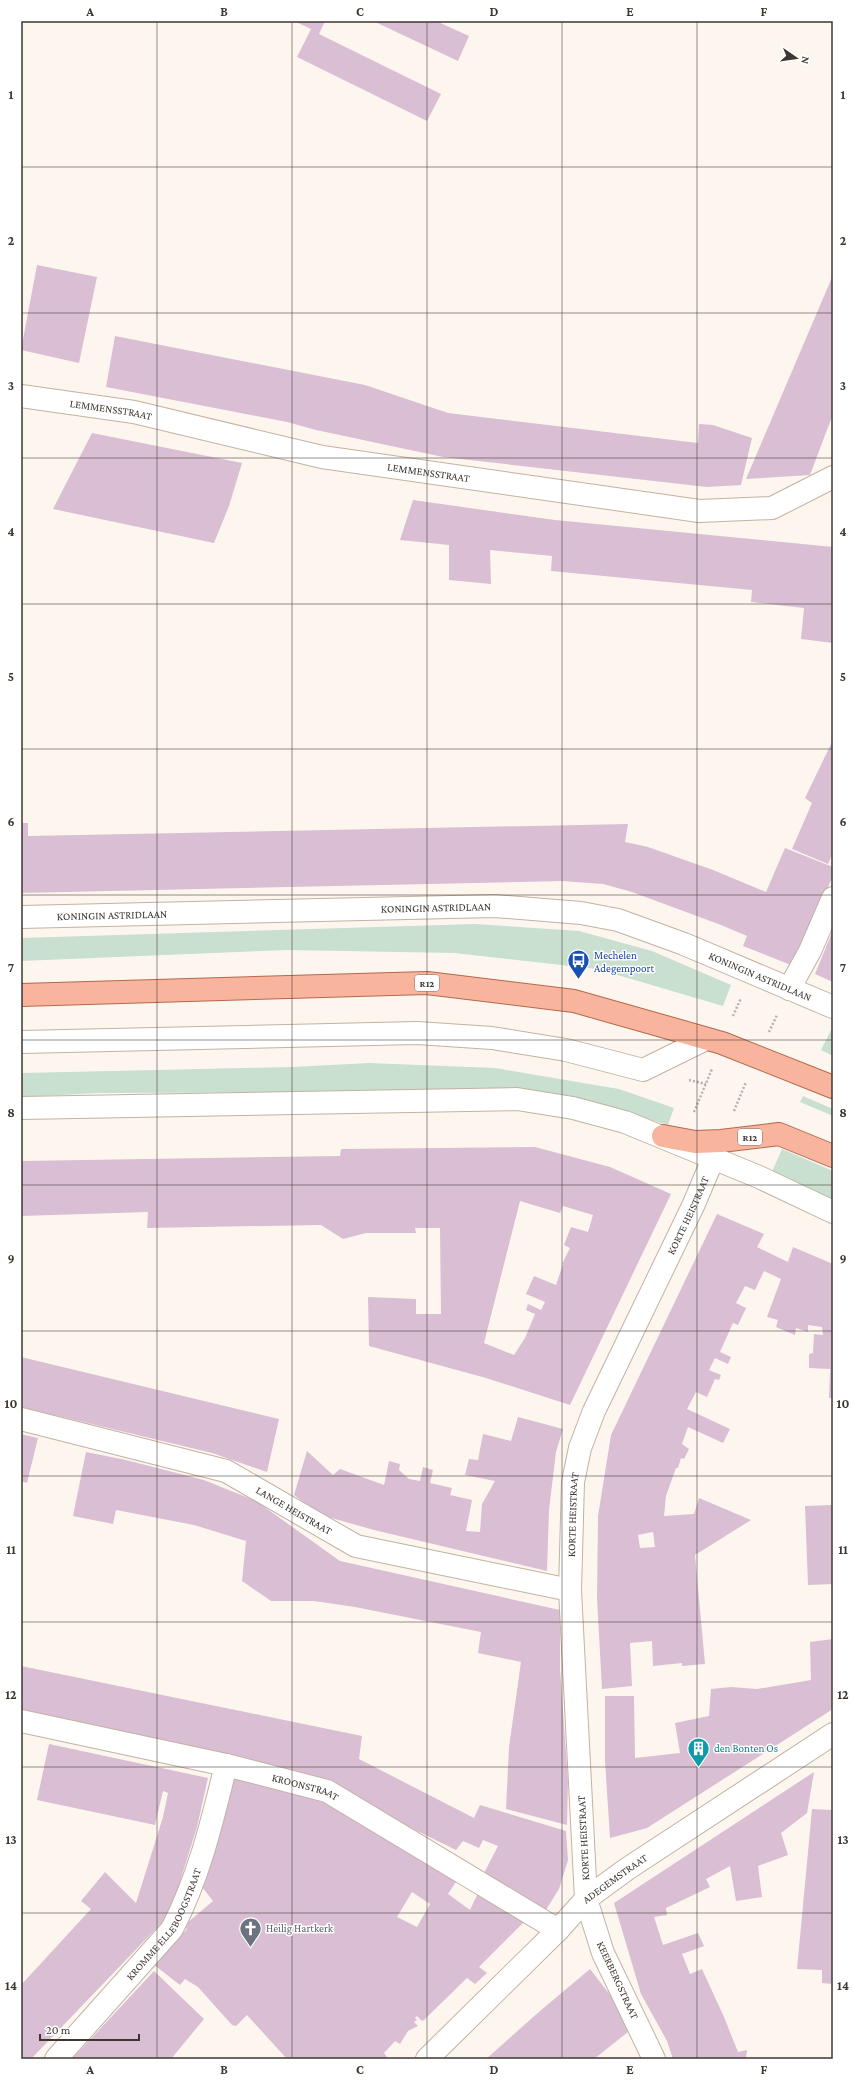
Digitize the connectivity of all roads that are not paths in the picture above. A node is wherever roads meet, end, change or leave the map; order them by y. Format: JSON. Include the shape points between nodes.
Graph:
{"nodes":[{"id":1,"x":21,"y":396,"type":"edge"},
{"id":2,"x":833,"y":477,"type":"edge"},
{"id":3,"x":833,"y":898,"type":"edge"},
{"id":4,"x":21,"y":917,"type":"edge"},
{"id":5,"x":789,"y":989,"type":"junction"},
{"id":6,"x":21,"y":995,"type":"edge"},
{"id":7,"x":833,"y":1007,"type":"edge"},
{"id":8,"x":706,"y":1038,"type":"junction"},
{"id":9,"x":21,"y":1042,"type":"edge"},
{"id":10,"x":833,"y":1087,"type":"edge"},
{"id":11,"x":21,"y":1108,"type":"edge"},
{"id":12,"x":663,"y":1136,"type":"junction"},
{"id":13,"x":833,"y":1156,"type":"edge"},
{"id":14,"x":713,"y":1159,"type":"junction"},
{"id":15,"x":833,"y":1212,"type":"edge"},
{"id":16,"x":21,"y":1419,"type":"edge"},
{"id":17,"x":570,"y":1590,"type":"junction"},
{"id":18,"x":21,"y":1721,"type":"edge"},
{"id":19,"x":833,"y":1734,"type":"edge"},
{"id":20,"x":226,"y":1765,"type":"junction"},
{"id":21,"x":586,"y":1899,"type":"junction"},
{"id":22,"x":558,"y":1930,"type":"junction"},
{"id":23,"x":56,"y":2059,"type":"edge"},
{"id":24,"x":427,"y":2059,"type":"edge"},
{"id":25,"x":654,"y":2059,"type":"edge"}],
"edges":[{"from":1,"to":2,"type":"street","name":"LEMMENSSTRAAT","via":[[134,412],[322,458],[699,511],[772,508]]},
{"from":3,"to":5,"type":"street","via":[[810,951]]},
{"from":4,"to":5,"type":"street","name":"KONINGIN ASTRIDLAAN","via":[[495,906],[581,913],[618,920]]},
{"from":5,"to":7,"type":"street","name":"KONINGIN ASTRIDLAAN"},
{"from":6,"to":8,"type":"main road","number":"R12","via":[[427,983],[574,1001]]},
{"from":8,"to":9,"type":"street","via":[[643,1070],[566,1050],[492,1038],[417,1033]]},
{"from":8,"to":10,"type":"main road","number":"R12"},
{"from":11,"to":12,"type":"street","via":[[517,1099],[573,1108],[625,1122]]},
{"from":12,"to":13,"type":"main road","number":"R12","via":[[695,1142],[779,1134]]},
{"from":12,"to":14,"type":"street"},
{"from":14,"to":15,"type":"street","via":[[759,1177]]},
{"from":14,"to":17,"type":"street","name":"KORTE HEISTRAAT","via":[[594,1411],[580,1448],[573,1482]]},
{"from":16,"to":17,"type":"street","name":"LANGE HEISTRAAT","via":[[226,1471],[356,1546]]},
{"from":17,"to":21,"type":"street","name":"KORTE HEISTRAAT"},
{"from":18,"to":20,"type":"street","name":"KROONSTRAAT"},
{"from":19,"to":21,"type":"street","name":"ADEGEMSTRAAT","via":[[627,1869]]},
{"from":20,"to":22,"type":"street","name":"KROONSTRAAT","via":[[326,1791]]},
{"from":20,"to":23,"type":"street","name":"KROMME ELLEBOOGSTRAAT","via":[[207,1842],[185,1903],[172,1929]]},
{"from":21,"to":22,"type":"street","name":"ADEGEMSTRAAT"},
{"from":21,"to":25,"type":"street","name":"KEERBERGSTRAAT","via":[[603,1953]]},
{"from":22,"to":24,"type":"street","name":"ADEGEMSTRAAT"}]}
